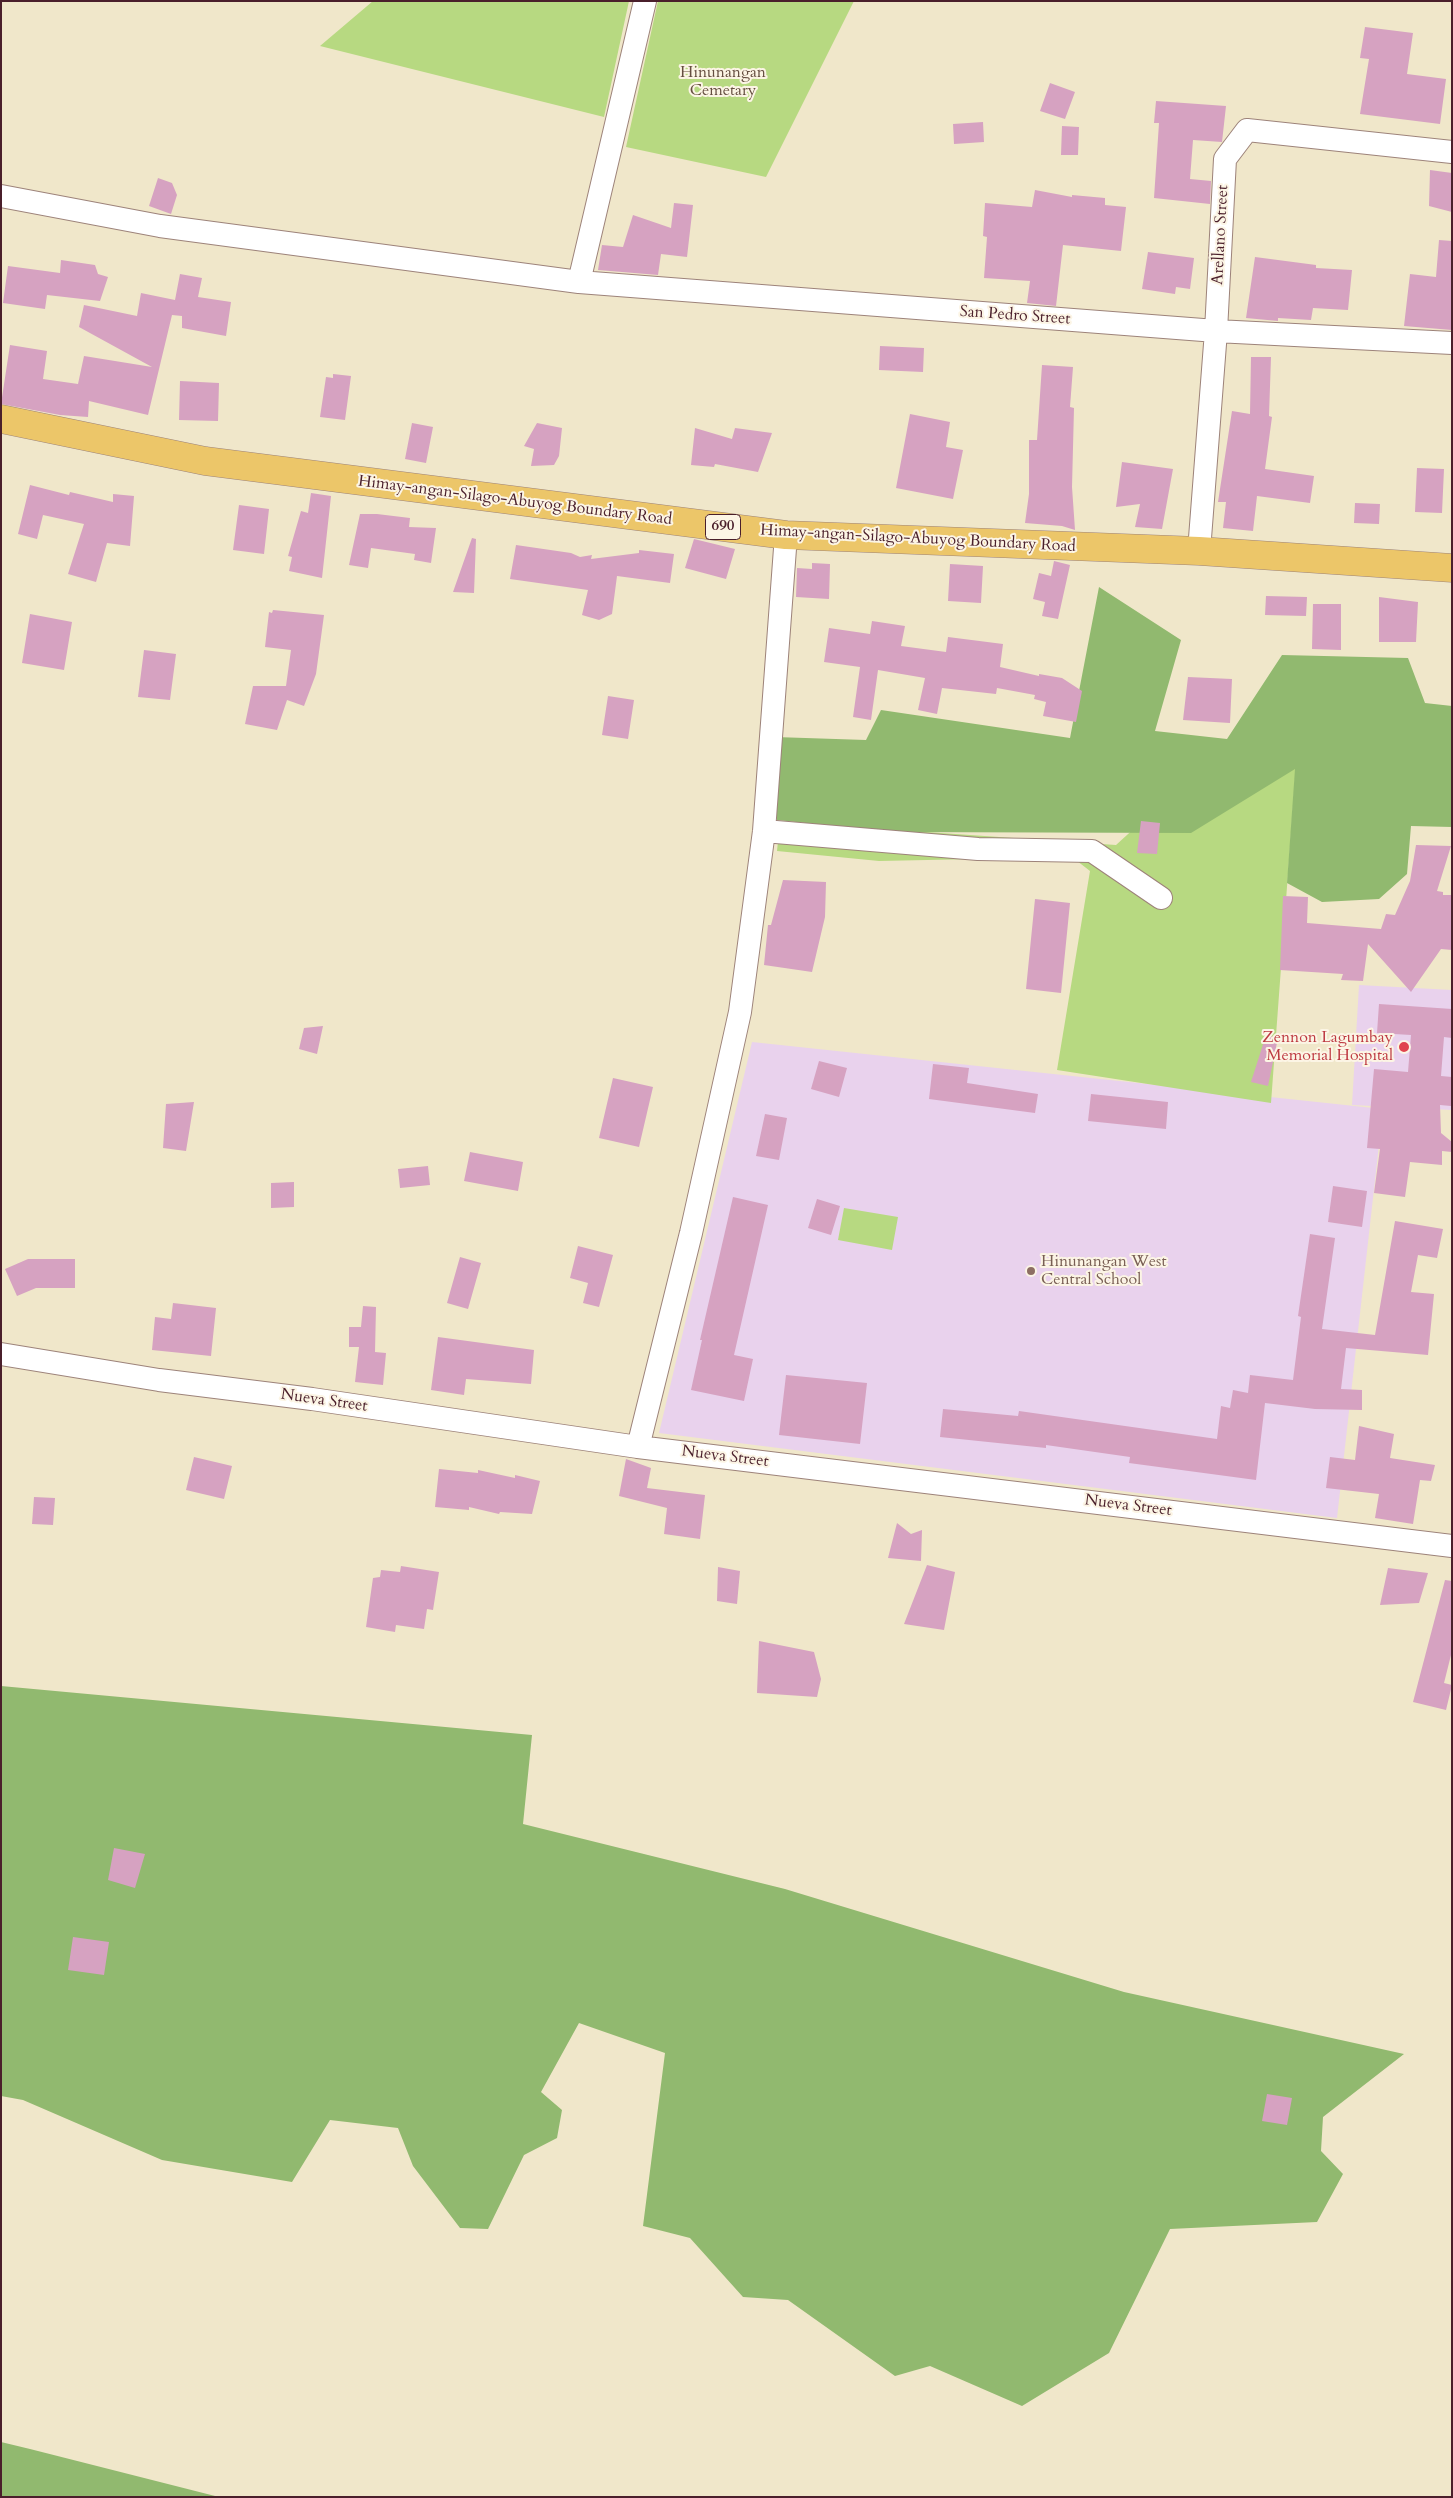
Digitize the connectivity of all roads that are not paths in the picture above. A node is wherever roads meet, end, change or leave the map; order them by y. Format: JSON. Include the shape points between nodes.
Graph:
{"nodes":[{"id":1,"x":645,"y":1,"type":"edge"},
{"id":2,"x":1452,"y":152,"type":"edge"},
{"id":3,"x":1,"y":196,"type":"edge"},
{"id":4,"x":579,"y":282,"type":"junction"},
{"id":5,"x":1216,"y":331,"type":"junction"},
{"id":6,"x":1452,"y":343,"type":"edge"},
{"id":7,"x":1,"y":419,"type":"edge"},
{"id":8,"x":786,"y":535,"type":"junction"},
{"id":9,"x":1199,"y":552,"type":"junction"},
{"id":10,"x":1452,"y":568,"type":"edge"},
{"id":11,"x":764,"y":831,"type":"junction"},
{"id":12,"x":1161,"y":898,"type":"dead end"},
{"id":13,"x":1,"y":1354,"type":"edge"},
{"id":14,"x":638,"y":1447,"type":"junction"},
{"id":15,"x":1452,"y":1546,"type":"edge"}],
"edges":[{"from":1,"to":4,"type":"street"},
{"from":2,"to":5,"type":"street","name":"Arellano Street","via":[[1247,130],[1225,159]]},
{"from":3,"to":4,"type":"street","name":"San Pedro Street","via":[[160,226]]},
{"from":4,"to":5,"type":"street","name":"San Pedro Street"},
{"from":5,"to":6,"type":"street","name":"San Pedro Street"},
{"from":5,"to":9,"type":"street","name":"Arellano Street"},
{"from":7,"to":8,"type":"main road","name":"Himay-angan-Silago-Abuyog Boundary Road","number":"690","via":[[206,461]]},
{"from":8,"to":9,"type":"main road","name":"Himay-angan-Silago-Abuyog Boundary Road","number":"690"},
{"from":8,"to":11,"type":"street"},
{"from":9,"to":10,"type":"main road","name":"Himay-angan-Silago-Abuyog Boundary Road","number":"690"},
{"from":11,"to":12,"type":"street","via":[[978,848],[1092,851]]},
{"from":11,"to":14,"type":"street","via":[[740,1012],[691,1234]]},
{"from":13,"to":14,"type":"street","name":"Nueva Street","via":[[160,1380]]},
{"from":14,"to":15,"type":"street","name":"Nueva Street"}]}
